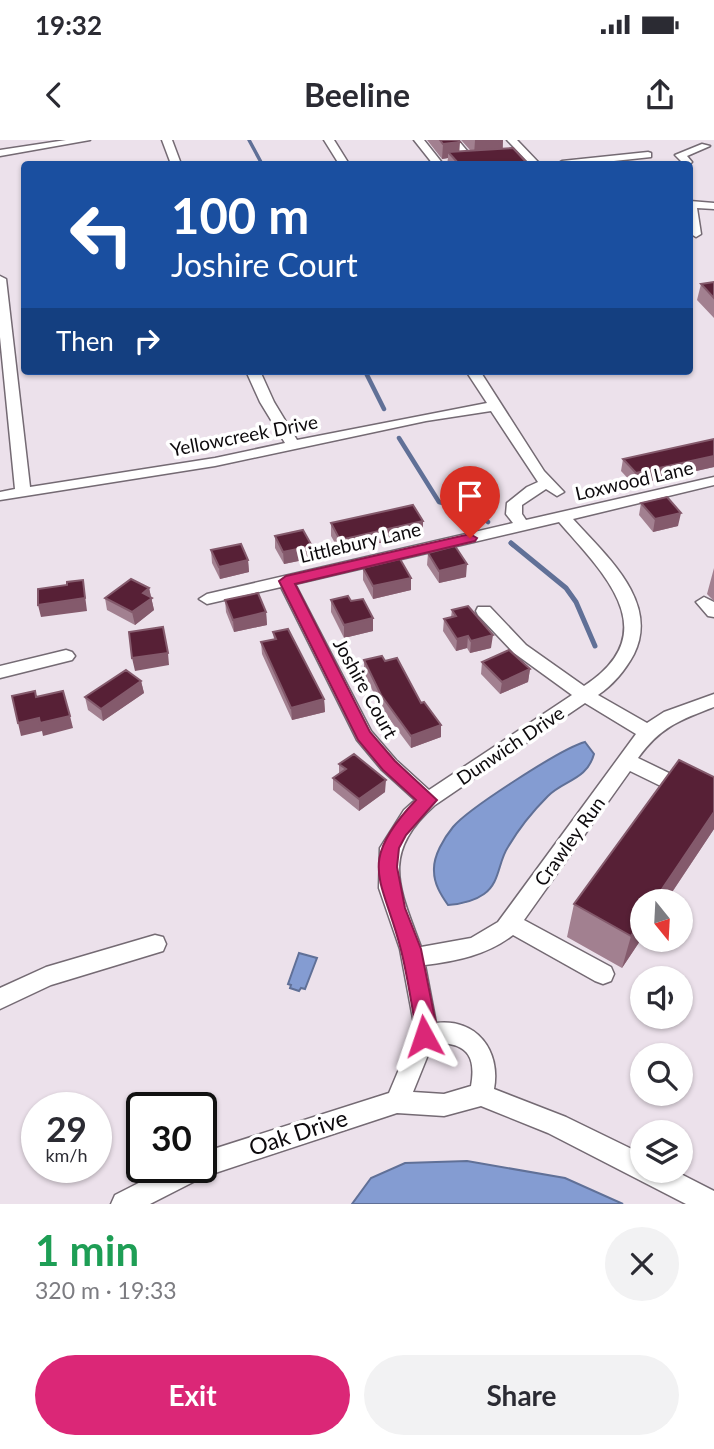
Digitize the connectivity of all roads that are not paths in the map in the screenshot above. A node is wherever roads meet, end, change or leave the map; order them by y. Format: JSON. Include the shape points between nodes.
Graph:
{"nodes":[{"id":1,"x":85,"y":140,"type":"edge"},
{"id":2,"x":167,"y":140,"type":"edge"},
{"id":3,"x":329,"y":140,"type":"edge"},
{"id":4,"x":419,"y":140,"type":"edge"},
{"id":5,"x":453,"y":140,"type":"edge"},
{"id":6,"x":512,"y":140,"type":"edge"},
{"id":7,"x":705,"y":145,"type":"edge"},
{"id":8,"x":0,"y":153,"type":"edge"},
{"id":9,"x":648,"y":155,"type":"dead end"},
{"id":10,"x":526,"y":156,"type":"junction"},
{"id":11,"x":514,"y":157,"type":"edge"},
{"id":12,"x":490,"y":160,"type":"edge"},
{"id":13,"x":175,"y":161,"type":"edge"},
{"id":14,"x":342,"y":161,"type":"edge"},
{"id":15,"x":436,"y":161,"type":"edge"},
{"id":16,"x":470,"y":161,"type":"edge"},
{"id":17,"x":484,"y":161,"type":"edge"},
{"id":18,"x":531,"y":161,"type":"edge"},
{"id":19,"x":591,"y":161,"type":"edge"},
{"id":20,"x":686,"y":161,"type":"edge"},
{"id":21,"x":693,"y":204,"type":"edge"},
{"id":22,"x":714,"y":206,"type":"edge"},
{"id":23,"x":693,"y":219,"type":"edge"},
{"id":24,"x":696,"y":234,"type":"dead end"},
{"id":25,"x":0,"y":279,"type":"edge"},
{"id":26,"x":256,"y":375,"type":"edge"},
{"id":27,"x":475,"y":375,"type":"edge"},
{"id":28,"x":495,"y":406,"type":"junction"},
{"id":29,"x":294,"y":446,"type":"junction"},
{"id":30,"x":714,"y":481,"type":"edge"},
{"id":31,"x":23,"y":491,"type":"junction"},
{"id":32,"x":0,"y":496,"type":"edge"},
{"id":33,"x":563,"y":517,"type":"junction"},
{"id":34,"x":523,"y":526,"type":"junction"},
{"id":35,"x":286,"y":581,"type":"junction"},
{"id":36,"x":207,"y":599,"type":"dead end"},
{"id":37,"x":484,"y":611,"type":"dead end"},
{"id":38,"x":66,"y":656,"type":"dead end"},
{"id":39,"x":0,"y":672,"type":"edge"},
{"id":40,"x":586,"y":694,"type":"junction"},
{"id":41,"x":714,"y":701,"type":"edge"},
{"id":42,"x":647,"y":732,"type":"junction"},
{"id":43,"x":627,"y":761,"type":"junction"},
{"id":44,"x":428,"y":800,"type":"junction"},
{"id":45,"x":714,"y":804,"type":"edge"},
{"id":46,"x":510,"y":923,"type":"junction"},
{"id":47,"x":155,"y":944,"type":"dead end"},
{"id":48,"x":412,"y":957,"type":"junction"},
{"id":49,"x":603,"y":974,"type":"dead end"},
{"id":50,"x":0,"y":999,"type":"edge"},
{"id":51,"x":424,"y":1036,"type":"junction"},
{"id":52,"x":481,"y":1095,"type":"junction"},
{"id":53,"x":397,"y":1102,"type":"junction"},
{"id":54,"x":217,"y":1160,"type":"edge"},
{"id":55,"x":630,"y":1161,"type":"edge"},
{"id":56,"x":165,"y":1183,"type":"edge"},
{"id":57,"x":673,"y":1183,"type":"edge"},
{"id":58,"x":124,"y":1204,"type":"edge"},
{"id":59,"x":712,"y":1204,"type":"edge"}],
"edges":[{"from":1,"to":8,"type":"street"},
{"from":2,"to":13,"type":"street"},
{"from":3,"to":14,"type":"street"},
{"from":4,"to":15,"type":"street"},
{"from":5,"to":16,"type":"street"},
{"from":6,"to":10,"type":"street"},
{"from":7,"to":20,"type":"street","via":[[680,155]]},
{"from":9,"to":19,"type":"street"},
{"from":10,"to":11,"type":"street"},
{"from":10,"to":18,"type":"street"},
{"from":12,"to":17,"type":"street"},
{"from":21,"to":22,"type":"street"},
{"from":23,"to":24,"type":"street"},
{"from":25,"to":31,"type":"street"},
{"from":26,"to":29,"type":"street"},
{"from":27,"to":28,"type":"street"},
{"from":28,"to":29,"type":"street","name":"Yellowcreek Drive"},
{"from":28,"to":34,"type":"street","via":[[552,488],[532,490],[514,503],[514,514]]},
{"from":29,"to":31,"type":"street","name":"Yellowcreek Drive","via":[[215,463]]},
{"from":30,"to":33,"type":"street","name":"Loxwood Lane"},
{"from":31,"to":32,"type":"street","name":"Yellowcreek Drive"},
{"from":33,"to":34,"type":"street","name":"Littlebury Lane"},
{"from":33,"to":40,"type":"street","name":"Dunwich Drive","via":[[623,590],[635,615],[633,644],[626,658]]},
{"from":34,"to":35,"type":"street","name":"Littlebury Lane"},
{"from":35,"to":36,"type":"street","name":"Littlebury Lane"},
{"from":35,"to":44,"type":"street","name":"Joshire Court","via":[[364,735]]},
{"from":37,"to":40,"type":"street","via":[[521,652]]},
{"from":38,"to":39,"type":"street"},
{"from":40,"to":42,"type":"street"},
{"from":40,"to":44,"type":"street","name":"Dunwich Drive"},
{"from":41,"to":42,"type":"street","name":"Crawley Run","via":[[670,716]]},
{"from":42,"to":43,"type":"street","name":"Crawley Run"},
{"from":43,"to":45,"type":"street"},
{"from":43,"to":46,"type":"street","name":"Crawley Run"},
{"from":44,"to":48,"type":"street","name":"Dunwich Drive","via":[[399,830],[388,867],[389,888]]},
{"from":46,"to":48,"type":"street","name":"Crawley Run","via":[[481,946]]},
{"from":46,"to":49,"type":"street"},
{"from":47,"to":50,"type":"street","via":[[46,978]]},
{"from":48,"to":51,"type":"street","name":"Dunwich Drive"},
{"from":51,"to":52,"type":"street","via":[[454,1033],[478,1047],[486,1068]]},
{"from":51,"to":53,"type":"street"},
{"from":52,"to":53,"type":"street","name":"Oak Drive","via":[[444,1105]]},
{"from":52,"to":55,"type":"street"},
{"from":53,"to":54,"type":"street","name":"Oak Drive"},
{"from":56,"to":58,"type":"street"},
{"from":57,"to":59,"type":"street"}]}
